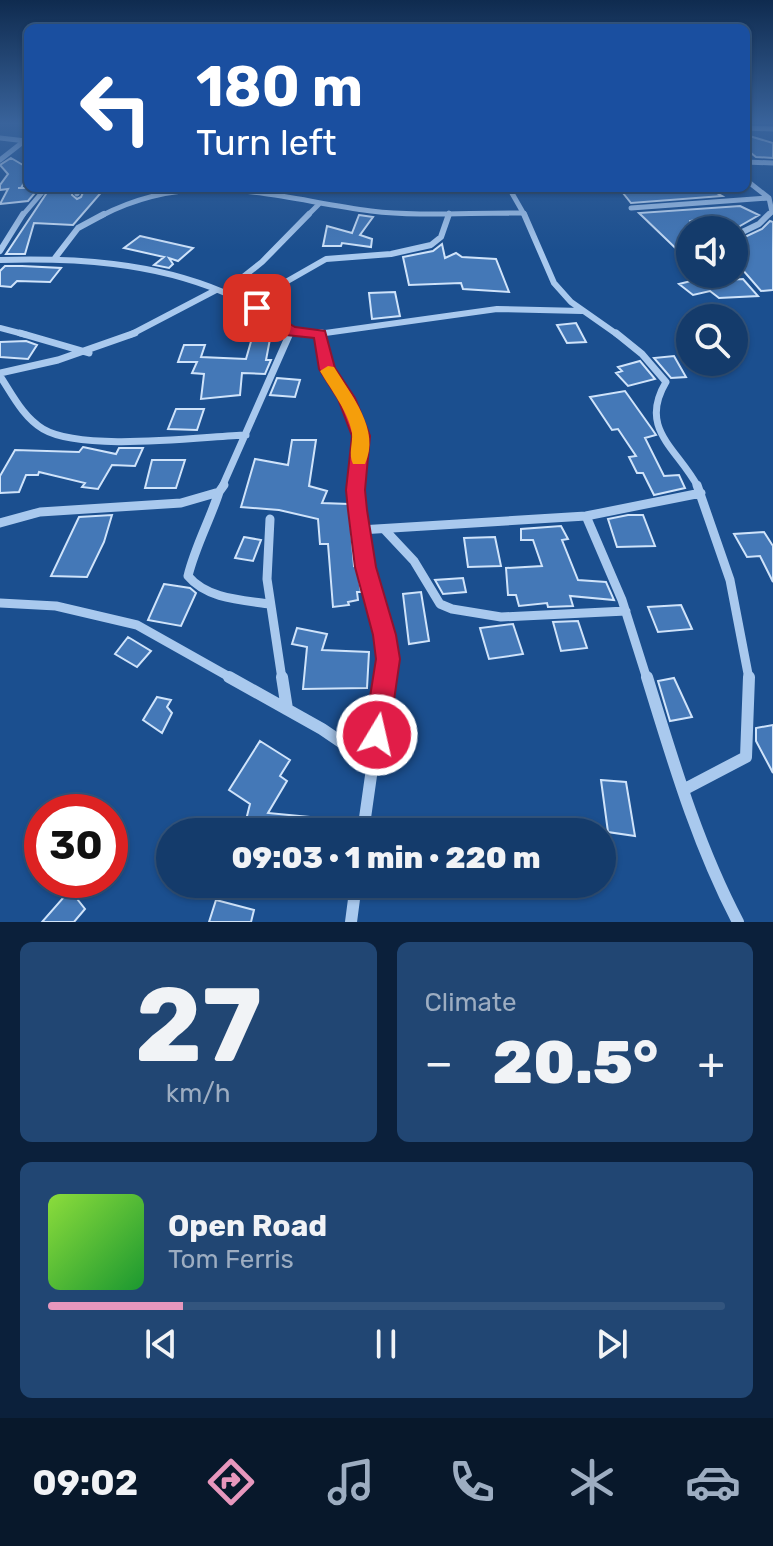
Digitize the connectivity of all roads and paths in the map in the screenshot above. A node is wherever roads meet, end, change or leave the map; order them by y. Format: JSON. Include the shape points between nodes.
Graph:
{"nodes":[{"id":1,"x":750,"y":183,"type":"edge"},
{"id":2,"x":42,"y":192,"type":"edge"},
{"id":3,"x":176,"y":192,"type":"edge"},
{"id":4,"x":257,"y":192,"type":"edge"},
{"id":5,"x":511,"y":192,"type":"edge"},
{"id":6,"x":769,"y":198,"type":"junction"},
{"id":7,"x":319,"y":204,"type":"junction"},
{"id":8,"x":631,"y":208,"type":"dead end"},
{"id":9,"x":449,"y":213,"type":"junction"},
{"id":10,"x":524,"y":213,"type":"junction"},
{"id":11,"x":748,"y":228,"type":"edge"},
{"id":12,"x":0,"y":251,"type":"edge"},
{"id":13,"x":55,"y":258,"type":"junction"},
{"id":14,"x":0,"y":260,"type":"edge"},
{"id":15,"x":223,"y":292,"type":"junction"},
{"id":16,"x":582,"y":311,"type":"junction"},
{"id":17,"x":0,"y":328,"type":"edge"},
{"id":18,"x":291,"y":331,"type":"junction"},
{"id":19,"x":320,"y":334,"type":"junction"},
{"id":20,"x":90,"y":353,"type":"junction"},
{"id":21,"x":0,"y":374,"type":"edge"},
{"id":22,"x":246,"y":435,"type":"junction"},
{"id":23,"x":219,"y":492,"type":"junction"},
{"id":24,"x":701,"y":493,"type":"junction"},
{"id":25,"x":586,"y":516,"type":"junction"},
{"id":26,"x":270,"y":519,"type":"dead end"},
{"id":27,"x":0,"y":523,"type":"edge"},
{"id":28,"x":384,"y":529,"type":"junction"},
{"id":29,"x":360,"y":530,"type":"junction"},
{"id":30,"x":0,"y":603,"type":"edge"},
{"id":31,"x":270,"y":604,"type":"junction"},
{"id":32,"x":626,"y":611,"type":"junction"},
{"id":33,"x":287,"y":709,"type":"junction"},
{"id":34,"x":372,"y":763,"type":"junction"},
{"id":35,"x":683,"y":790,"type":"junction"},
{"id":36,"x":365,"y":818,"type":"edge"},
{"id":37,"x":354,"y":898,"type":"edge"},
{"id":38,"x":351,"y":922,"type":"edge"},
{"id":39,"x":738,"y":922,"type":"edge"}],
"edges":[{"from":1,"to":6,"type":"street"},
{"from":2,"to":12,"type":"street"},
{"from":3,"to":13,"type":"street","via":[[89,221]]},
{"from":4,"to":7,"type":"street"},
{"from":5,"to":10,"type":"street"},
{"from":6,"to":8,"type":"street"},
{"from":6,"to":11,"type":"street","via":[[772,212]]},
{"from":7,"to":9,"type":"street"},
{"from":7,"to":15,"type":"street","via":[[262,262]]},
{"from":9,"to":10,"type":"street"},
{"from":9,"to":15,"type":"street","via":[[441,237],[431,245],[326,259],[284,283]]},
{"from":10,"to":16,"type":"street","via":[[556,287]]},
{"from":13,"to":14,"type":"street"},
{"from":13,"to":15,"type":"street","via":[[148,268]]},
{"from":15,"to":18,"type":"street"},
{"from":15,"to":20,"type":"street"},
{"from":16,"to":19,"type":"street","via":[[497,309]]},
{"from":16,"to":24,"type":"street","via":[[629,340],[666,382],[654,398],[657,430],[690,468]]},
{"from":17,"to":20,"type":"street"},
{"from":18,"to":19,"type":"street"},
{"from":18,"to":22,"type":"street"},
{"from":19,"to":29,"type":"street","via":[[327,369],[361,436],[355,490]]},
{"from":20,"to":21,"type":"street"},
{"from":21,"to":22,"type":"street","via":[[21,409],[43,429],[66,436],[111,441]]},
{"from":22,"to":23,"type":"street"},
{"from":23,"to":27,"type":"street","via":[[181,503],[40,512]]},
{"from":23,"to":31,"type":"street","via":[[188,576],[197,587]]},
{"from":24,"to":25,"type":"street"},
{"from":24,"to":35,"type":"street","via":[[716,529],[749,678],[746,757]]},
{"from":25,"to":28,"type":"street"},
{"from":25,"to":32,"type":"street"},
{"from":26,"to":31,"type":"street"},
{"from":28,"to":29,"type":"street"},
{"from":28,"to":32,"type":"street","via":[[414,561],[440,604],[452,609],[501,617]]},
{"from":29,"to":34,"type":"street","via":[[388,659]]},
{"from":30,"to":33,"type":"street","via":[[56,606],[137,625]]},
{"from":31,"to":33,"type":"street"},
{"from":32,"to":35,"type":"street"},
{"from":33,"to":34,"type":"street"},
{"from":34,"to":36,"type":"street"},
{"from":35,"to":39,"type":"street","via":[[711,869]]},
{"from":37,"to":38,"type":"street"}]}
